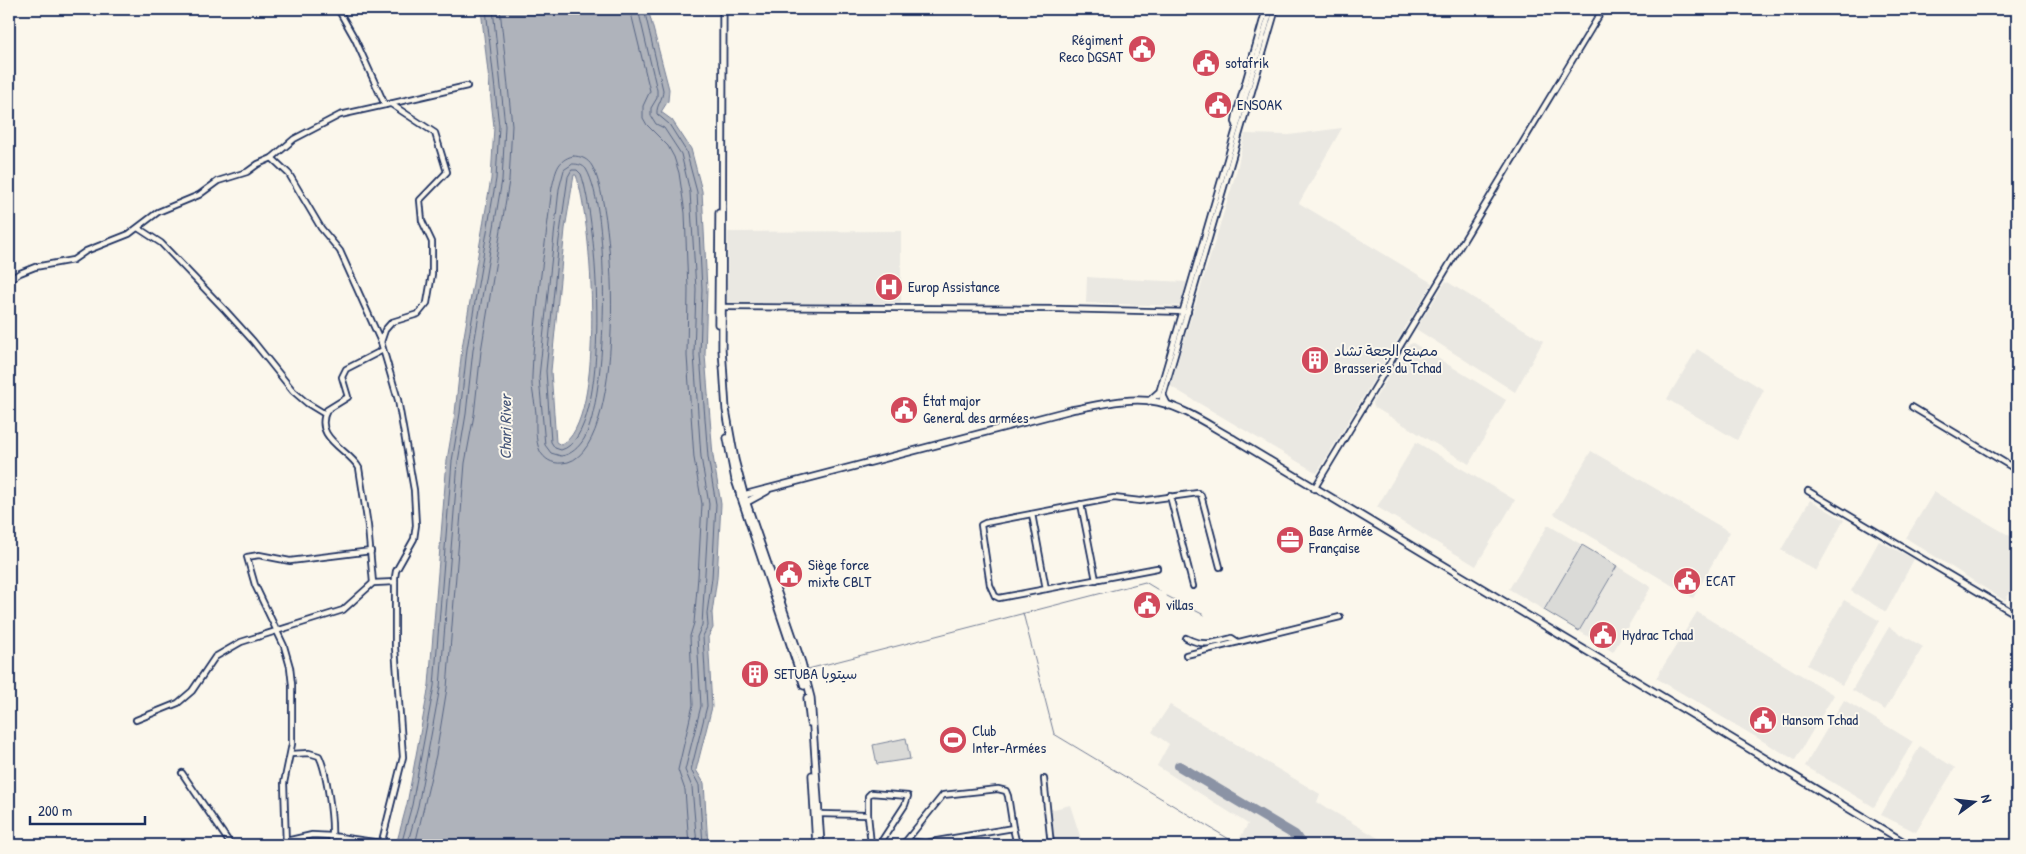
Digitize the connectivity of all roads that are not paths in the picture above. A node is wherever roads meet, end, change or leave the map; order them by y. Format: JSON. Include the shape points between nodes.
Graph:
{"nodes":[{"id":1,"x":338,"y":9,"type":"edge"},
{"id":2,"x":720,"y":9,"type":"edge"},
{"id":3,"x":723,"y":9,"type":"edge"},
{"id":4,"x":1266,"y":9,"type":"edge"},
{"id":5,"x":1271,"y":9,"type":"edge"},
{"id":6,"x":1276,"y":9,"type":"edge"},
{"id":7,"x":1603,"y":9,"type":"edge"},
{"id":8,"x":722,"y":29,"type":"junction"},
{"id":9,"x":467,"y":86,"type":"dead end"},
{"id":10,"x":391,"y":104,"type":"junction"},
{"id":11,"x":385,"y":105,"type":"junction"},
{"id":12,"x":1239,"y":126,"type":"junction"},
{"id":13,"x":272,"y":158,"type":"junction"},
{"id":14,"x":138,"y":228,"type":"junction"},
{"id":15,"x":9,"y":280,"type":"edge"},
{"id":16,"x":720,"y":307,"type":"junction"},
{"id":17,"x":1186,"y":312,"type":"junction"},
{"id":18,"x":381,"y":342,"type":"junction"},
{"id":19,"x":384,"y":350,"type":"junction"},
{"id":20,"x":1161,"y":394,"type":"junction"},
{"id":21,"x":1149,"y":401,"type":"junction"},
{"id":22,"x":1158,"y":402,"type":"junction"},
{"id":23,"x":1168,"y":406,"type":"junction"},
{"id":24,"x":1912,"y":406,"type":"dead end"},
{"id":25,"x":325,"y":414,"type":"junction"},
{"id":26,"x":2017,"y":470,"type":"edge"},
{"id":27,"x":740,"y":482,"type":"junction"},
{"id":28,"x":1314,"y":490,"type":"junction"},
{"id":29,"x":1808,"y":491,"type":"dead end"},
{"id":30,"x":759,"y":494,"type":"junction"},
{"id":31,"x":742,"y":495,"type":"junction"},
{"id":32,"x":1170,"y":496,"type":"junction"},
{"id":33,"x":744,"y":503,"type":"junction"},
{"id":34,"x":1081,"y":504,"type":"junction"},
{"id":35,"x":750,"y":512,"type":"junction"},
{"id":36,"x":1032,"y":514,"type":"junction"},
{"id":37,"x":371,"y":551,"type":"junction"},
{"id":38,"x":1220,"y":567,"type":"dead end"},
{"id":39,"x":1157,"y":568,"type":"dead end"},
{"id":40,"x":1096,"y":580,"type":"junction"},
{"id":41,"x":395,"y":582,"type":"junction"},
{"id":42,"x":373,"y":583,"type":"junction"},
{"id":43,"x":1193,"y":586,"type":"dead end"},
{"id":44,"x":1046,"y":589,"type":"junction"},
{"id":45,"x":2017,"y":615,"type":"edge"},
{"id":46,"x":1340,"y":617,"type":"dead end"},
{"id":47,"x":277,"y":632,"type":"junction"},
{"id":48,"x":1186,"y":638,"type":"dead end"},
{"id":49,"x":1238,"y":642,"type":"junction"},
{"id":50,"x":1186,"y":655,"type":"dead end"},
{"id":51,"x":136,"y":720,"type":"dead end"},
{"id":52,"x":291,"y":754,"type":"junction"},
{"id":53,"x":182,"y":772,"type":"dead end"},
{"id":54,"x":1044,"y":779,"type":"dead end"},
{"id":55,"x":868,"y":814,"type":"junction"},
{"id":56,"x":818,"y":817,"type":"junction"},
{"id":57,"x":1013,"y":828,"type":"junction"},
{"id":58,"x":332,"y":836,"type":"junction"},
{"id":59,"x":906,"y":842,"type":"junction"},
{"id":60,"x":286,"y":843,"type":"edge"},
{"id":61,"x":941,"y":843,"type":"edge"},
{"id":62,"x":381,"y":844,"type":"edge"},
{"id":63,"x":231,"y":845,"type":"edge"},
{"id":64,"x":331,"y":845,"type":"edge"},
{"id":65,"x":816,"y":845,"type":"edge"},
{"id":66,"x":821,"y":845,"type":"edge"},
{"id":67,"x":871,"y":845,"type":"edge"},
{"id":68,"x":879,"y":845,"type":"edge"},
{"id":69,"x":898,"y":845,"type":"edge"},
{"id":70,"x":1017,"y":845,"type":"edge"},
{"id":71,"x":1051,"y":845,"type":"edge"},
{"id":72,"x":1909,"y":845,"type":"edge"}],
"edges":[{"from":1,"to":11,"type":"street"},
{"from":2,"to":8,"type":"main road"},
{"from":3,"to":8,"type":"main road"},
{"from":4,"to":12,"type":"street","via":[[1234,122]]},
{"from":5,"to":12,"type":"street"},
{"from":6,"to":12,"type":"street"},
{"from":7,"to":28,"type":"street"},
{"from":8,"to":16,"type":"main road"},
{"from":9,"to":10,"type":"street"},
{"from":10,"to":11,"type":"street"},
{"from":10,"to":18,"type":"street","via":[[435,133],[447,172],[420,200],[422,221],[432,242],[432,274],[427,303],[418,314],[392,322]]},
{"from":11,"to":13,"type":"street","via":[[340,115],[294,139]]},
{"from":12,"to":17,"type":"street"},
{"from":13,"to":14,"type":"street","via":[[241,175],[218,180],[199,195],[158,212]]},
{"from":13,"to":18,"type":"street","via":[[289,174],[321,228],[338,248]]},
{"from":14,"to":15,"type":"street","via":[[73,260],[35,267]]},
{"from":14,"to":25,"type":"street","via":[[161,243],[226,310],[293,391]]},
{"from":16,"to":17,"type":"street"},
{"from":16,"to":27,"type":"main road","via":[[726,410]]},
{"from":16,"to":31,"type":"main road","via":[[721,398],[729,451]]},
{"from":17,"to":20,"type":"street"},
{"from":18,"to":19,"type":"street"},
{"from":19,"to":25,"type":"street","via":[[346,368],[342,377],[348,397]]},
{"from":19,"to":41,"type":"street","via":[[402,414],[416,506],[414,538],[396,571]]},
{"from":20,"to":21,"type":"main road"},
{"from":20,"to":22,"type":"street"},
{"from":20,"to":23,"type":"main road"},
{"from":21,"to":22,"type":"main road"},
{"from":21,"to":30,"type":"main road","via":[[1116,402],[1071,410]]},
{"from":22,"to":23,"type":"main road"},
{"from":23,"to":28,"type":"main road","via":[[1194,416],[1234,439]]},
{"from":24,"to":26,"type":"street"},
{"from":25,"to":37,"type":"street","via":[[332,442],[359,468]]},
{"from":27,"to":30,"type":"main road"},
{"from":27,"to":31,"type":"main road"},
{"from":28,"to":72,"type":"main road"},
{"from":29,"to":45,"type":"street"},
{"from":30,"to":31,"type":"main road"},
{"from":30,"to":33,"type":"main road"},
{"from":30,"to":35,"type":"main road"},
{"from":31,"to":33,"type":"main road"},
{"from":32,"to":34,"type":"street","via":[[1140,501],[1114,498]]},
{"from":32,"to":38,"type":"street","via":[[1201,495]]},
{"from":32,"to":43,"type":"street"},
{"from":33,"to":35,"type":"main road"},
{"from":33,"to":56,"type":"main road","via":[[807,699]]},
{"from":34,"to":36,"type":"street"},
{"from":34,"to":40,"type":"street"},
{"from":35,"to":56,"type":"main road","via":[[807,681],[813,720]]},
{"from":36,"to":44,"type":"street"},
{"from":36,"to":44,"type":"street","via":[[981,526],[990,585],[999,598]]},
{"from":37,"to":42,"type":"street"},
{"from":37,"to":47,"type":"street","via":[[290,561],[259,555],[247,557],[255,585]]},
{"from":39,"to":40,"type":"street"},
{"from":40,"to":44,"type":"street"},
{"from":41,"to":42,"type":"street"},
{"from":41,"to":62,"type":"street","via":[[395,647],[403,757]]},
{"from":42,"to":47,"type":"street","via":[[343,610]]},
{"from":46,"to":49,"type":"street"},
{"from":47,"to":51,"type":"street","via":[[225,649],[206,669],[192,691],[178,703]]},
{"from":47,"to":52,"type":"street","via":[[287,655],[292,685]]},
{"from":48,"to":49,"type":"street","via":[[1196,644],[1207,645],[1232,638]]},
{"from":49,"to":50,"type":"street"},
{"from":52,"to":58,"type":"street","via":[[315,754],[321,760],[329,797]]},
{"from":52,"to":60,"type":"street","via":[[284,783]]},
{"from":53,"to":63,"type":"street"},
{"from":54,"to":71,"type":"street"},
{"from":55,"to":56,"type":"street"},
{"from":55,"to":67,"type":"street"},
{"from":55,"to":68,"type":"street","via":[[868,796],[871,794],[905,794],[908,797]]},
{"from":56,"to":65,"type":"main road"},
{"from":56,"to":66,"type":"main road"},
{"from":57,"to":59,"type":"street","via":[[1006,791],[950,793],[938,799]]},
{"from":57,"to":61,"type":"street"},
{"from":57,"to":70,"type":"street"},
{"from":58,"to":60,"type":"street","via":[[312,835]]},
{"from":58,"to":62,"type":"street"},
{"from":58,"to":64,"type":"street"},
{"from":59,"to":61,"type":"street"},
{"from":59,"to":69,"type":"street"}]}
